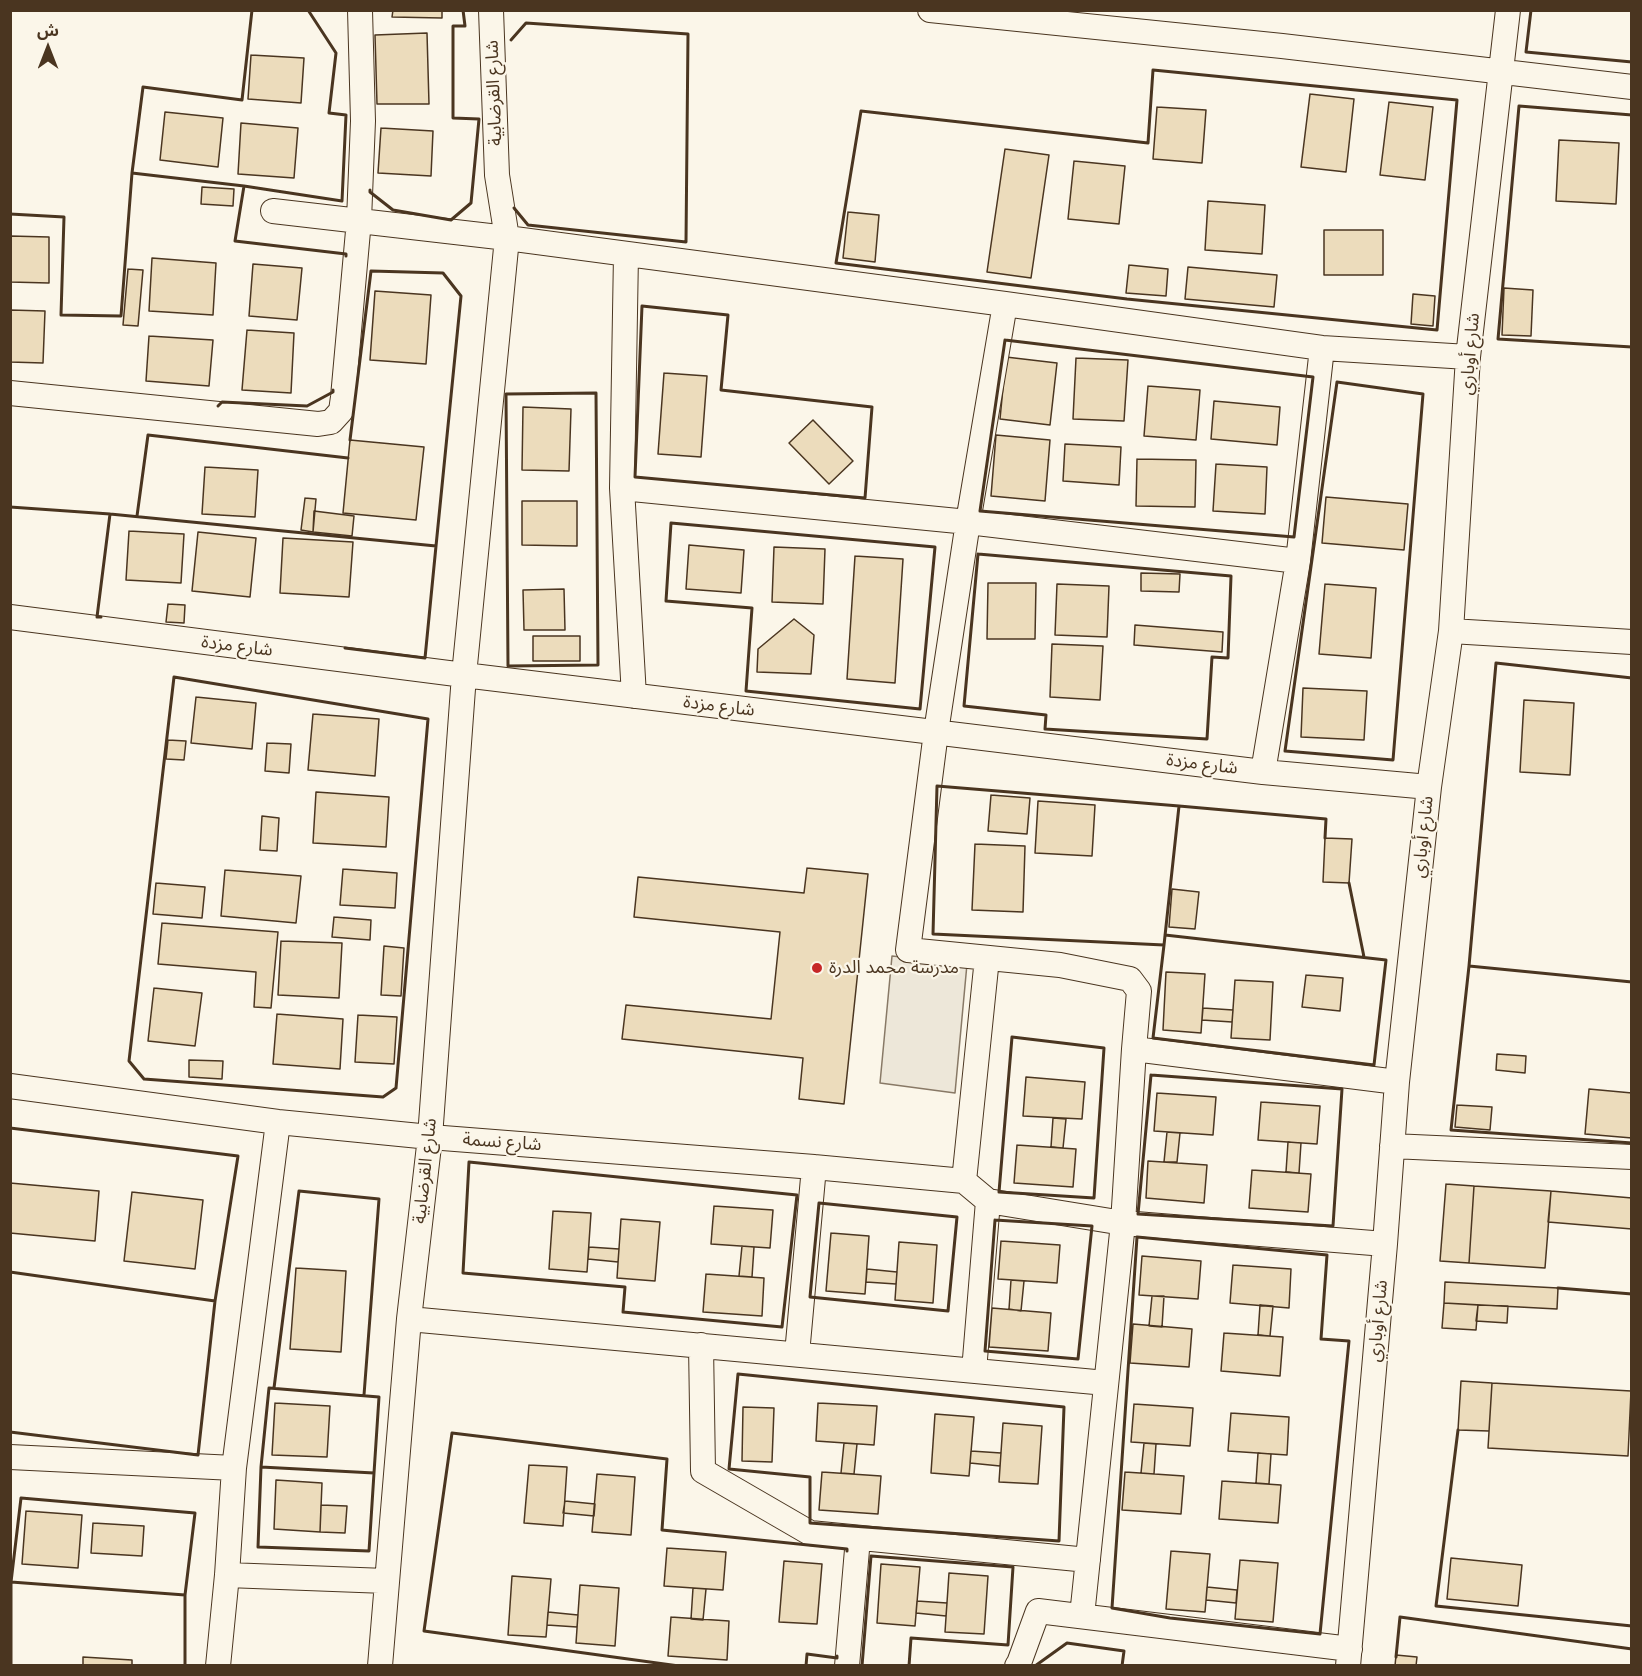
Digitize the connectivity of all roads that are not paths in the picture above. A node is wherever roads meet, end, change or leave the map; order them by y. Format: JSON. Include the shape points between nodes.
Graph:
{"nodes":[{"id":1,"x":360,"y":10,"type":"edge"},
{"id":2,"x":491,"y":10,"type":"edge"},
{"id":3,"x":930,"y":10,"type":"edge"},
{"id":4,"x":1508,"y":10,"type":"edge"},
{"id":5,"x":1502,"y":72,"type":"junction"},
{"id":6,"x":1632,"y":87,"type":"edge"},
{"id":7,"x":273,"y":211,"type":"dead end"},
{"id":8,"x":358,"y":220,"type":"junction"},
{"id":9,"x":507,"y":238,"type":"junction"},
{"id":10,"x":626,"y":254,"type":"junction"},
{"id":11,"x":1005,"y":304,"type":"junction"},
{"id":12,"x":1322,"y":348,"type":"junction"},
{"id":13,"x":1468,"y":357,"type":"junction"},
{"id":14,"x":10,"y":393,"type":"edge"},
{"id":15,"x":622,"y":488,"type":"junction"},
{"id":16,"x":968,"y":522,"type":"junction"},
{"id":17,"x":1298,"y":561,"type":"junction"},
{"id":18,"x":10,"y":617,"type":"edge"},
{"id":19,"x":1451,"y":631,"type":"junction"},
{"id":20,"x":1632,"y":642,"type":"edge"},
{"id":21,"x":464,"y":675,"type":"junction"},
{"id":22,"x":634,"y":696,"type":"junction"},
{"id":23,"x":936,"y":732,"type":"junction"},
{"id":24,"x":1263,"y":772,"type":"junction"},
{"id":25,"x":1429,"y":787,"type":"junction"},
{"id":26,"x":987,"y":958,"type":"junction"},
{"id":27,"x":1134,"y":1049,"type":"junction"},
{"id":28,"x":1397,"y":1082,"type":"junction"},
{"id":29,"x":10,"y":1086,"type":"edge"},
{"id":30,"x":278,"y":1122,"type":"junction"},
{"id":31,"x":430,"y":1137,"type":"junction"},
{"id":32,"x":1392,"y":1146,"type":"junction"},
{"id":33,"x":1632,"y":1157,"type":"edge"},
{"id":34,"x":814,"y":1167,"type":"junction"},
{"id":35,"x":964,"y":1181,"type":"junction"},
{"id":36,"x":988,"y":1202,"type":"junction"},
{"id":37,"x":1123,"y":1223,"type":"junction"},
{"id":38,"x":1385,"y":1244,"type":"junction"},
{"id":39,"x":409,"y":1319,"type":"junction"},
{"id":40,"x":701,"y":1346,"type":"junction"},
{"id":41,"x":797,"y":1354,"type":"junction"},
{"id":42,"x":974,"y":1371,"type":"junction"},
{"id":43,"x":1106,"y":1383,"type":"junction"},
{"id":44,"x":10,"y":1457,"type":"edge"},
{"id":45,"x":234,"y":1468,"type":"junction"},
{"id":46,"x":858,"y":1538,"type":"junction"},
{"id":47,"x":1088,"y":1560,"type":"junction"},
{"id":48,"x":227,"y":1575,"type":"junction"},
{"id":49,"x":386,"y":1581,"type":"junction"},
{"id":50,"x":1082,"y":1616,"type":"junction"},
{"id":51,"x":1349,"y":1657,"type":"edge"},
{"id":52,"x":218,"y":1665,"type":"edge"},
{"id":53,"x":380,"y":1665,"type":"edge"},
{"id":54,"x":847,"y":1665,"type":"edge"},
{"id":55,"x":1017,"y":1665,"type":"edge"}],
"edges":[{"from":1,"to":8,"type":"street","via":[[363,121]]},
{"from":2,"to":9,"type":"street","name":"شارع القرضابية","via":[[497,175]]},
{"from":3,"to":5,"type":"street"},
{"from":4,"to":5,"type":"street","name":"شارع أوباري"},
{"from":5,"to":6,"type":"street"},
{"from":5,"to":13,"type":"street","name":"شارع أوباري"},
{"from":7,"to":8,"type":"street"},
{"from":8,"to":9,"type":"street"},
{"from":8,"to":14,"type":"street","via":[[344,398],[341,411],[331,422],[318,424]]},
{"from":9,"to":10,"type":"street"},
{"from":9,"to":21,"type":"street","name":"شارع القرضابية"},
{"from":10,"to":11,"type":"street"},
{"from":10,"to":15,"type":"street"},
{"from":11,"to":12,"type":"street"},
{"from":11,"to":16,"type":"street"},
{"from":12,"to":13,"type":"street"},
{"from":12,"to":17,"type":"street"},
{"from":13,"to":19,"type":"street","name":"شارع أوباري"},
{"from":15,"to":16,"type":"street"},
{"from":15,"to":22,"type":"street"},
{"from":16,"to":17,"type":"street"},
{"from":16,"to":23,"type":"street"},
{"from":17,"to":24,"type":"street"},
{"from":18,"to":21,"type":"street","name":"شارع مزدة"},
{"from":19,"to":20,"type":"street"},
{"from":19,"to":25,"type":"street","name":"شارع أوباري"},
{"from":21,"to":22,"type":"street","name":"شارع مزدة"},
{"from":21,"to":31,"type":"street","name":"شارع القرضابية"},
{"from":22,"to":23,"type":"street","name":"شارع مزدة"},
{"from":23,"to":24,"type":"street","name":"شارع مزدة"},
{"from":23,"to":26,"type":"street","via":[[908,950]]},
{"from":24,"to":25,"type":"street","name":"شارع مزدة"},
{"from":25,"to":28,"type":"street","name":"شارع أوباري"},
{"from":26,"to":27,"type":"street","via":[[1060,965],[1131,979],[1139,991]]},
{"from":26,"to":35,"type":"street"},
{"from":27,"to":28,"type":"street"},
{"from":27,"to":37,"type":"street"},
{"from":28,"to":32,"type":"street","name":"شارع أوباري"},
{"from":29,"to":30,"type":"street","name":"شارع نسمة"},
{"from":30,"to":31,"type":"street","name":"شارع نسمة"},
{"from":30,"to":45,"type":"street"},
{"from":31,"to":34,"type":"street","name":"شارع نسمة"},
{"from":31,"to":39,"type":"street","name":"شارع القرضابية"},
{"from":32,"to":33,"type":"street"},
{"from":32,"to":38,"type":"street","name":"شارع أوباري"},
{"from":34,"to":35,"type":"street","name":"شارع نسمة"},
{"from":34,"to":41,"type":"street"},
{"from":35,"to":36,"type":"street"},
{"from":36,"to":37,"type":"street"},
{"from":36,"to":42,"type":"street"},
{"from":37,"to":38,"type":"street"},
{"from":37,"to":43,"type":"street"},
{"from":38,"to":51,"type":"street","name":"شارع أوباري"},
{"from":39,"to":40,"type":"street"},
{"from":39,"to":49,"type":"street","name":"شارع القرضابية"},
{"from":40,"to":41,"type":"street"},
{"from":40,"to":46,"type":"street","via":[[703,1470],[810,1533]]},
{"from":41,"to":42,"type":"street"},
{"from":42,"to":43,"type":"street"},
{"from":43,"to":47,"type":"street"},
{"from":44,"to":45,"type":"street"},
{"from":45,"to":48,"type":"street"},
{"from":46,"to":47,"type":"street"},
{"from":46,"to":54,"type":"street"},
{"from":47,"to":50,"type":"street"},
{"from":48,"to":49,"type":"street"},
{"from":48,"to":52,"type":"street"},
{"from":49,"to":53,"type":"street","name":"شارع القرضابية"},
{"from":50,"to":51,"type":"street"},
{"from":50,"to":55,"type":"street","via":[[1038,1611]]}]}
